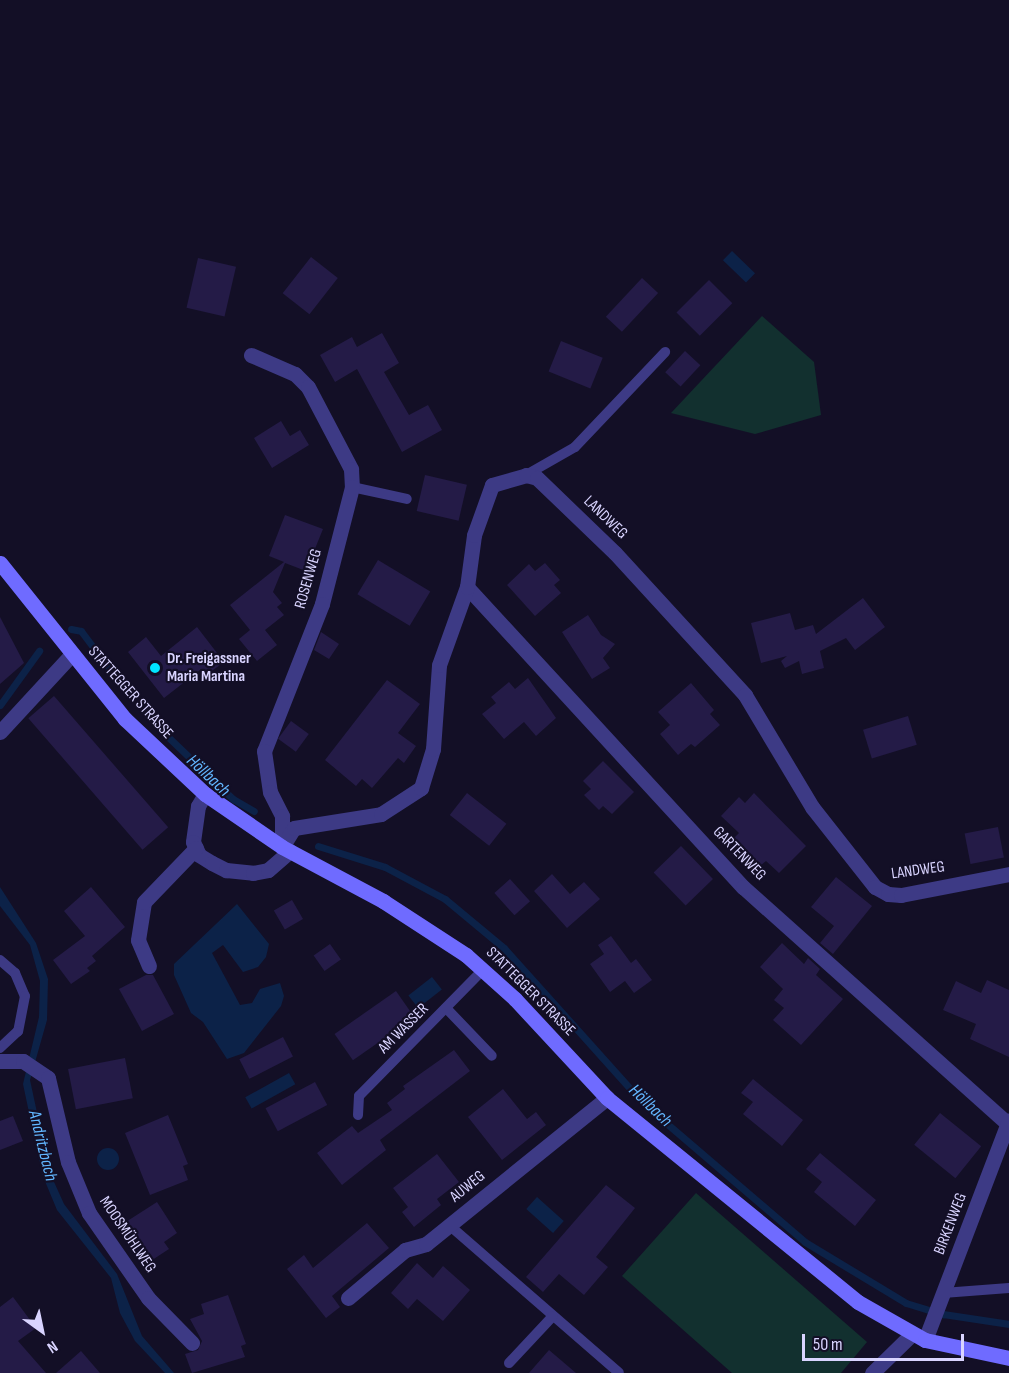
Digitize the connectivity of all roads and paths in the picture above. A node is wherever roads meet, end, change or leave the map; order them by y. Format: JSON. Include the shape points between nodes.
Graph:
{"nodes":[{"id":1,"x":664,"y":352,"type":"dead end"},
{"id":2,"x":251,"y":355,"type":"dead end"},
{"id":3,"x":526,"y":475,"type":"junction"},
{"id":4,"x":352,"y":487,"type":"junction"},
{"id":5,"x":407,"y":499,"type":"dead end"},
{"id":6,"x":0,"y":563,"type":"edge"},
{"id":7,"x":467,"y":587,"type":"junction"},
{"id":8,"x":71,"y":655,"type":"junction"},
{"id":9,"x":0,"y":732,"type":"edge"},
{"id":10,"x":205,"y":794,"type":"junction"},
{"id":11,"x":196,"y":848,"type":"junction"},
{"id":12,"x":286,"y":849,"type":"junction"},
{"id":13,"x":1009,"y":873,"type":"edge"},
{"id":14,"x":0,"y":960,"type":"edge"},
{"id":15,"x":149,"y":966,"type":"dead end"},
{"id":16,"x":484,"y":969,"type":"junction"},
{"id":17,"x":446,"y":1008,"type":"junction"},
{"id":18,"x":0,"y":1048,"type":"edge"},
{"id":19,"x":492,"y":1056,"type":"dead end"},
{"id":20,"x":0,"y":1061,"type":"edge"},
{"id":21,"x":607,"y":1098,"type":"junction"},
{"id":22,"x":358,"y":1115,"type":"dead end"},
{"id":23,"x":1008,"y":1122,"type":"edge"},
{"id":24,"x":449,"y":1225,"type":"junction"},
{"id":25,"x":1009,"y":1288,"type":"edge"},
{"id":26,"x":944,"y":1293,"type":"junction"},
{"id":27,"x":348,"y":1298,"type":"dead end"},
{"id":28,"x":553,"y":1316,"type":"junction"},
{"id":29,"x":919,"y":1337,"type":"junction"},
{"id":30,"x":192,"y":1343,"type":"dead end"},
{"id":31,"x":1009,"y":1358,"type":"edge"},
{"id":32,"x":509,"y":1363,"type":"dead end"},
{"id":33,"x":615,"y":1372,"type":"edge"},
{"id":34,"x":872,"y":1373,"type":"edge"}],
"edges":[{"from":1,"to":3,"type":"lane","via":[[574,447]]},
{"from":2,"to":4,"type":"street","name":"ROSENWEG","via":[[294,374],[308,387],[351,469]]},
{"from":3,"to":7,"type":"street","via":[[492,485],[474,535]]},
{"from":3,"to":13,"type":"street","name":"LANDWEG","via":[[537,478],[615,553],[745,695],[812,807],[875,887],[901,895]]},
{"from":4,"to":5,"type":"lane"},
{"from":4,"to":12,"type":"street","name":"ROSENWEG","via":[[322,604],[264,752],[270,792],[282,816]]},
{"from":6,"to":8,"type":"main road","name":"STATTEGGER STRASSE"},
{"from":7,"to":12,"type":"street","via":[[439,665],[433,749],[421,788],[381,814],[294,828]]},
{"from":7,"to":23,"type":"street","name":"GARTENWEG","via":[[743,887]]},
{"from":8,"to":9,"type":"street"},
{"from":8,"to":10,"type":"main road","name":"STATTEGGER STRASSE","via":[[125,719]]},
{"from":10,"to":11,"type":"street","via":[[192,831]]},
{"from":10,"to":12,"type":"main road","name":"STATTEGGER STRASSE"},
{"from":11,"to":12,"type":"street","via":[[199,855],[226,870],[253,873],[268,870]]},
{"from":11,"to":15,"type":"street","via":[[144,902],[138,940]]},
{"from":12,"to":16,"type":"main road","name":"STATTEGGER STRASSE","via":[[383,901]]},
{"from":14,"to":18,"type":"lane","via":[[15,973],[25,996],[18,1031]]},
{"from":16,"to":17,"type":"lane","name":"AM WASSER"},
{"from":16,"to":21,"type":"main road","name":"STATTEGGER STRASSE"},
{"from":17,"to":19,"type":"lane"},
{"from":17,"to":22,"type":"lane","name":"AM WASSER","via":[[359,1096]]},
{"from":20,"to":30,"type":"street","name":"MOOSMÜHLWEG","via":[[23,1061],[40,1069],[52,1089],[68,1162],[89,1213],[147,1298]]},
{"from":21,"to":24,"type":"street","name":"AUWEG"},
{"from":21,"to":29,"type":"main road","name":"STATTEGGER STRASSE","via":[[788,1249],[858,1302]]},
{"from":23,"to":26,"type":"street","name":"BIRKENWEG"},
{"from":24,"to":27,"type":"street","name":"AUWEG","via":[[426,1244],[405,1250]]},
{"from":24,"to":28,"type":"lane"},
{"from":25,"to":26,"type":"lane"},
{"from":26,"to":29,"type":"street","name":"BIRKENWEG"},
{"from":28,"to":32,"type":"lane"},
{"from":28,"to":33,"type":"lane"},
{"from":29,"to":31,"type":"main road","name":"STATTEGGER STRASSE"},
{"from":29,"to":34,"type":"street"}]}
